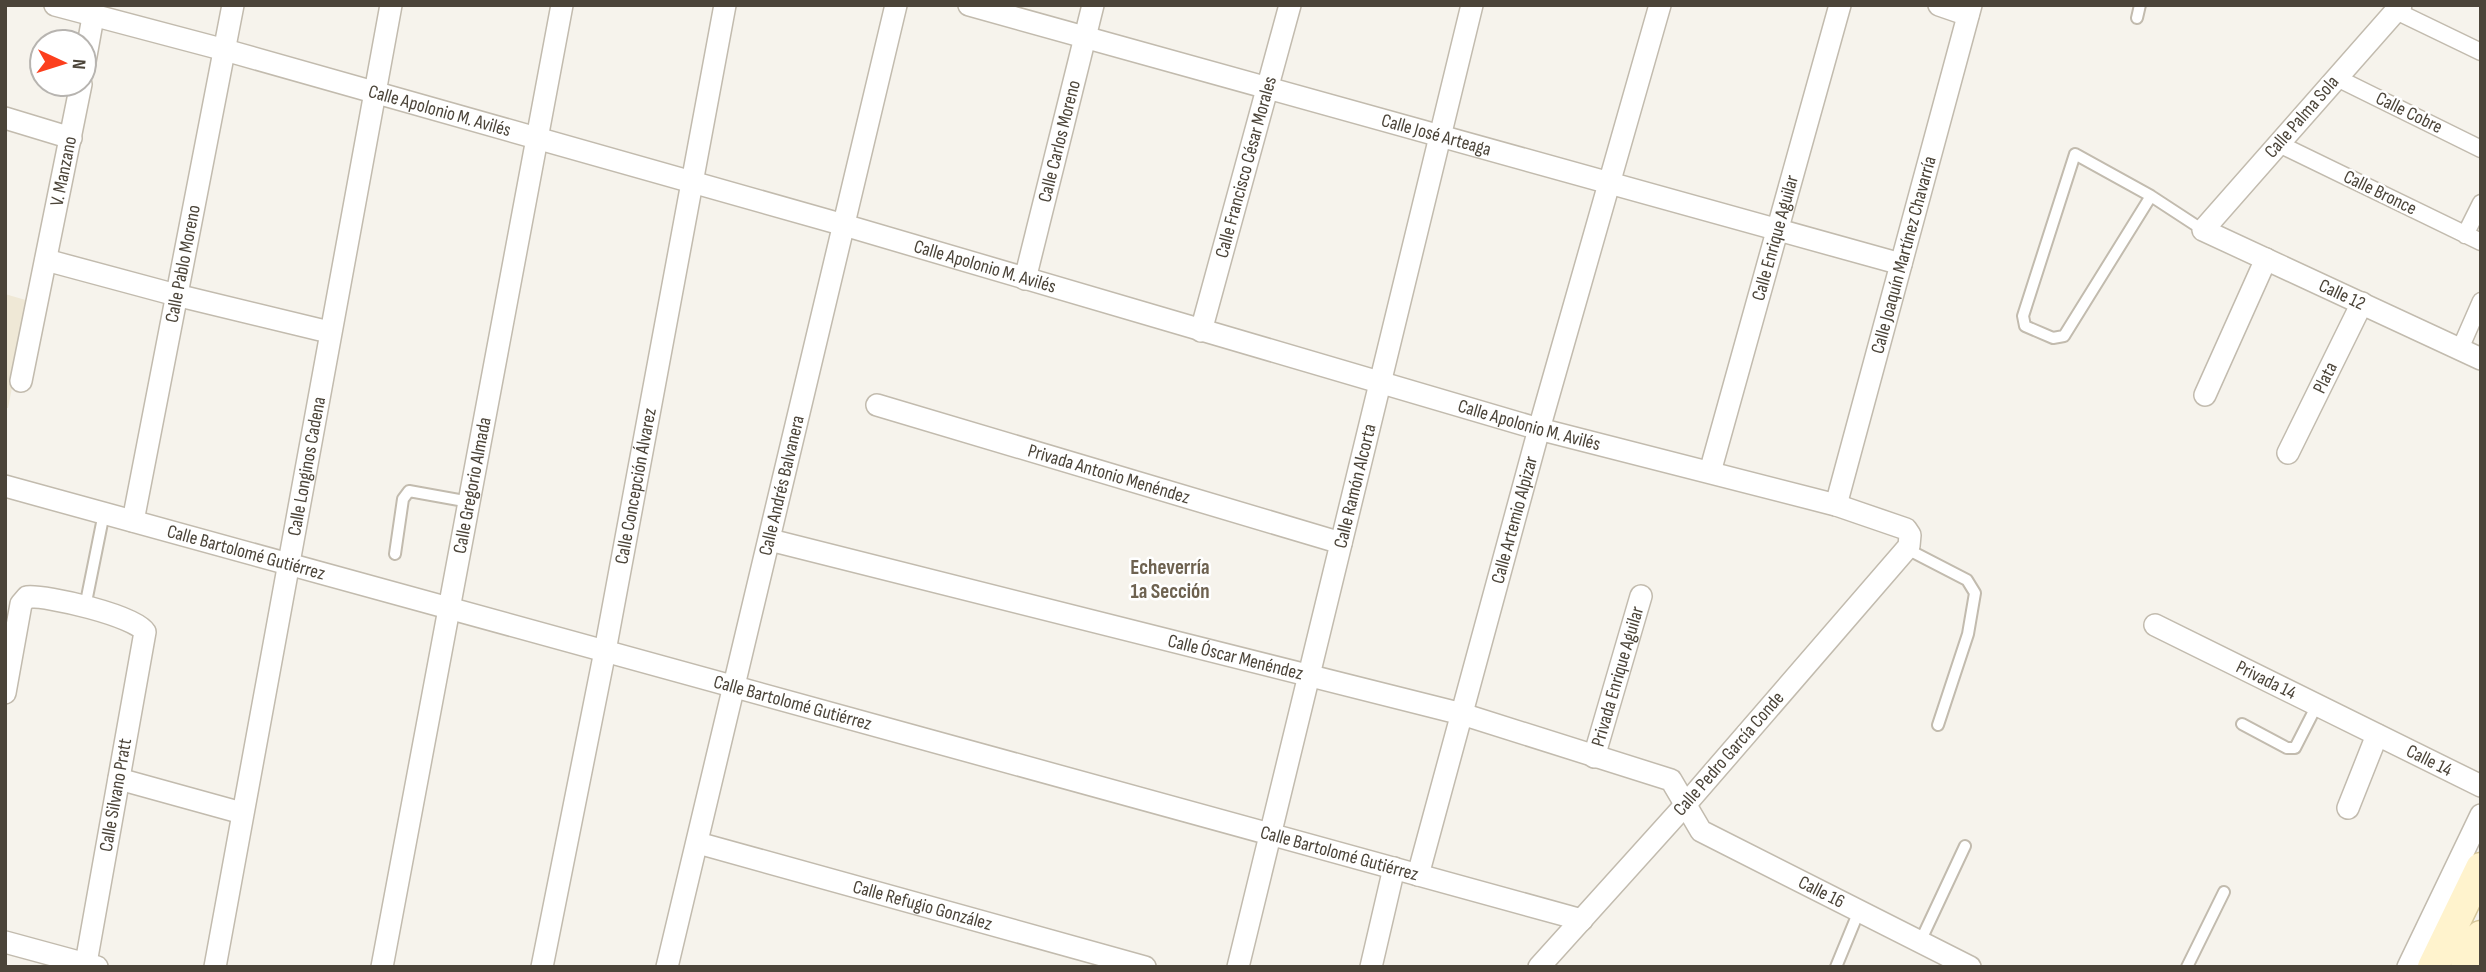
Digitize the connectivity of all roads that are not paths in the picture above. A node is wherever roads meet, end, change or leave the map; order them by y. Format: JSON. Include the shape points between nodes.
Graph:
{"nodes":[{"id":1,"x":55,"y":5,"type":"edge"},
{"id":2,"x":233,"y":5,"type":"edge"},
{"id":3,"x":391,"y":5,"type":"edge"},
{"id":4,"x":562,"y":5,"type":"edge"},
{"id":5,"x":724,"y":5,"type":"edge"},
{"id":6,"x":896,"y":5,"type":"edge"},
{"id":7,"x":969,"y":5,"type":"edge"},
{"id":8,"x":1093,"y":5,"type":"edge"},
{"id":9,"x":1290,"y":5,"type":"edge"},
{"id":10,"x":1472,"y":5,"type":"edge"},
{"id":11,"x":1660,"y":5,"type":"edge"},
{"id":12,"x":1840,"y":5,"type":"edge"},
{"id":13,"x":1939,"y":5,"type":"edge"},
{"id":14,"x":2140,"y":5,"type":"edge"},
{"id":15,"x":2399,"y":8,"type":"edge"},
{"id":16,"x":1970,"y":10,"type":"edge"},
{"id":17,"x":93,"y":17,"type":"junction"},
{"id":18,"x":2137,"y":18,"type":"dead end"},
{"id":19,"x":91,"y":28,"type":"edge"},
{"id":20,"x":1084,"y":38,"type":"junction"},
{"id":21,"x":225,"y":50,"type":"junction"},
{"id":22,"x":2481,"y":52,"type":"edge"},
{"id":23,"x":2337,"y":78,"type":"junction"},
{"id":24,"x":1268,"y":89,"type":"junction"},
{"id":25,"x":375,"y":92,"type":"junction"},
{"id":26,"x":78,"y":98,"type":"edge"},
{"id":27,"x":5,"y":118,"type":"edge"},
{"id":28,"x":71,"y":138,"type":"junction"},
{"id":29,"x":1442,"y":138,"type":"junction"},
{"id":30,"x":538,"y":139,"type":"junction"},
{"id":31,"x":2279,"y":144,"type":"junction"},
{"id":32,"x":2481,"y":149,"type":"edge"},
{"id":33,"x":690,"y":182,"type":"junction"},
{"id":34,"x":1608,"y":183,"type":"junction"},
{"id":35,"x":2151,"y":196,"type":"junction"},
{"id":36,"x":2481,"y":203,"type":"edge"},
{"id":37,"x":844,"y":225,"type":"junction"},
{"id":38,"x":1778,"y":230,"type":"junction"},
{"id":39,"x":2203,"y":230,"type":"junction"},
{"id":40,"x":2465,"y":235,"type":"junction"},
{"id":41,"x":2481,"y":243,"type":"edge"},
{"id":42,"x":2266,"y":259,"type":"junction"},
{"id":43,"x":46,"y":260,"type":"junction"},
{"id":44,"x":1901,"y":264,"type":"junction"},
{"id":45,"x":1025,"y":279,"type":"junction"},
{"id":46,"x":176,"y":295,"type":"junction"},
{"id":47,"x":2481,"y":301,"type":"edge"},
{"id":48,"x":2362,"y":303,"type":"junction"},
{"id":49,"x":1201,"y":331,"type":"junction"},
{"id":50,"x":329,"y":332,"type":"junction"},
{"id":51,"x":2460,"y":349,"type":"junction"},
{"id":52,"x":2481,"y":359,"type":"edge"},
{"id":53,"x":22,"y":381,"type":"dead end"},
{"id":54,"x":1382,"y":385,"type":"junction"},
{"id":55,"x":2205,"y":395,"type":"dead end"},
{"id":56,"x":877,"y":405,"type":"dead end"},
{"id":57,"x":1539,"y":429,"type":"junction"},
{"id":58,"x":2288,"y":453,"type":"dead end"},
{"id":59,"x":1710,"y":472,"type":"junction"},
{"id":60,"x":5,"y":486,"type":"edge"},
{"id":61,"x":470,"y":502,"type":"junction"},
{"id":62,"x":1836,"y":505,"type":"junction"},
{"id":63,"x":104,"y":513,"type":"junction"},
{"id":64,"x":132,"y":521,"type":"junction"},
{"id":65,"x":770,"y":540,"type":"junction"},
{"id":66,"x":1908,"y":542,"type":"junction"},
{"id":67,"x":1340,"y":543,"type":"junction"},
{"id":68,"x":396,"y":554,"type":"dead end"},
{"id":69,"x":288,"y":564,"type":"junction"},
{"id":70,"x":1641,"y":596,"type":"dead end"},
{"id":71,"x":85,"y":607,"type":"junction"},
{"id":72,"x":451,"y":609,"type":"junction"},
{"id":73,"x":2155,"y":625,"type":"dead end"},
{"id":74,"x":605,"y":651,"type":"junction"},
{"id":75,"x":1310,"y":674,"type":"junction"},
{"id":76,"x":735,"y":687,"type":"junction"},
{"id":77,"x":5,"y":693,"type":"edge"},
{"id":78,"x":2316,"y":705,"type":"junction"},
{"id":79,"x":1462,"y":714,"type":"junction"},
{"id":80,"x":2242,"y":724,"type":"dead end"},
{"id":81,"x":1938,"y":725,"type":"dead end"},
{"id":82,"x":2377,"y":735,"type":"junction"},
{"id":83,"x":1594,"y":757,"type":"junction"},
{"id":84,"x":119,"y":779,"type":"junction"},
{"id":85,"x":2481,"y":786,"type":"edge"},
{"id":86,"x":1686,"y":804,"type":"junction"},
{"id":87,"x":2347,"y":807,"type":"dead end"},
{"id":88,"x":242,"y":813,"type":"junction"},
{"id":89,"x":2481,"y":815,"type":"edge"},
{"id":90,"x":1270,"y":834,"type":"junction"},
{"id":91,"x":698,"y":843,"type":"junction"},
{"id":92,"x":1965,"y":846,"type":"dead end"},
{"id":93,"x":1394,"y":868,"type":"junction"},
{"id":94,"x":2481,"y":868,"type":"edge"},
{"id":95,"x":1418,"y":875,"type":"junction"},
{"id":96,"x":2224,"y":892,"type":"dead end"},
{"id":97,"x":1859,"y":911,"type":"junction"},
{"id":98,"x":1582,"y":920,"type":"junction"},
{"id":99,"x":2481,"y":936,"type":"edge"},
{"id":100,"x":5,"y":942,"type":"edge"},
{"id":101,"x":1920,"y":942,"type":"junction"},
{"id":102,"x":92,"y":965,"type":"edge"},
{"id":103,"x":215,"y":967,"type":"edge"},
{"id":104,"x":382,"y":967,"type":"edge"},
{"id":105,"x":542,"y":967,"type":"edge"},
{"id":106,"x":667,"y":967,"type":"edge"},
{"id":107,"x":1145,"y":967,"type":"edge"},
{"id":108,"x":1238,"y":967,"type":"edge"},
{"id":109,"x":1371,"y":967,"type":"edge"},
{"id":110,"x":1539,"y":967,"type":"edge"},
{"id":111,"x":1836,"y":967,"type":"edge"},
{"id":112,"x":1970,"y":967,"type":"edge"},
{"id":113,"x":2187,"y":967,"type":"edge"},
{"id":114,"x":2407,"y":967,"type":"edge"},
{"id":115,"x":2433,"y":967,"type":"edge"},
{"id":116,"x":2466,"y":967,"type":"edge"}],
"edges":[{"from":1,"to":17,"type":"street","name":"Calle Apolonio M. Avilés"},
{"from":2,"to":21,"type":"street","name":"Calle Pablo Moreno"},
{"from":3,"to":25,"type":"street","name":"Calle Longinos Cadena"},
{"from":4,"to":30,"type":"street","name":"Calle Gregorio Almada"},
{"from":5,"to":33,"type":"street","name":"Calle Concepción Álvarez"},
{"from":6,"to":37,"type":"street","name":"Calle Andrés Balvanera"},
{"from":7,"to":20,"type":"street","name":"Calle José Arteaga"},
{"from":8,"to":20,"type":"street","name":"Calle Carlos Moreno"},
{"from":9,"to":24,"type":"street","name":"Calle Francisco César Morales"},
{"from":10,"to":29,"type":"street","name":"Calle Ramón Alcorta"},
{"from":11,"to":34,"type":"street","name":"Calle Artemio Alpizar"},
{"from":12,"to":38,"type":"street","name":"Calle Enrique Aguilar"},
{"from":13,"to":16,"type":"street"},
{"from":14,"to":18,"type":"lane"},
{"from":15,"to":22,"type":"street"},
{"from":15,"to":23,"type":"street","name":"Calle Palma Sola"},
{"from":16,"to":44,"type":"street","name":"Calle Joaquín Martínez Chavarría"},
{"from":17,"to":19,"type":"street"},
{"from":17,"to":21,"type":"street","name":"Calle Apolonio M. Avilés"},
{"from":20,"to":24,"type":"street","name":"Calle José Arteaga"},
{"from":20,"to":45,"type":"street","name":"Calle Carlos Moreno"},
{"from":21,"to":25,"type":"street","name":"Calle Apolonio M. Avilés"},
{"from":21,"to":46,"type":"street","name":"Calle Pablo Moreno"},
{"from":23,"to":31,"type":"street","name":"Calle Palma Sola"},
{"from":23,"to":32,"type":"street","name":"Calle Cobre"},
{"from":24,"to":29,"type":"street","name":"Calle José Arteaga"},
{"from":24,"to":49,"type":"street","name":"Calle Francisco César Morales"},
{"from":25,"to":30,"type":"street","name":"Calle Apolonio M. Avilés"},
{"from":25,"to":50,"type":"street","name":"Calle Longinos Cadena"},
{"from":26,"to":28,"type":"street","name":"V. Manzano"},
{"from":27,"to":28,"type":"street"},
{"from":28,"to":43,"type":"street","name":"V. Manzano"},
{"from":29,"to":34,"type":"street","name":"Calle José Arteaga"},
{"from":29,"to":54,"type":"street","name":"Calle Ramón Alcorta"},
{"from":30,"to":33,"type":"street","name":"Calle Apolonio M. Avilés"},
{"from":30,"to":61,"type":"street","name":"Calle Gregorio Almada"},
{"from":31,"to":39,"type":"street","name":"Calle Palma Sola"},
{"from":31,"to":40,"type":"street","name":"Calle Bronce"},
{"from":33,"to":37,"type":"street","name":"Calle Apolonio M. Avilés"},
{"from":33,"to":74,"type":"street","name":"Calle Concepción Álvarez"},
{"from":34,"to":38,"type":"street","name":"Calle José Arteaga"},
{"from":34,"to":57,"type":"street","name":"Calle Artemio Alpizar"},
{"from":35,"to":35,"type":"lane","via":[[2075,154],[2023,316],[2025,326],[2053,338],[2064,336]]},
{"from":35,"to":39,"type":"lane"},
{"from":36,"to":40,"type":"street"},
{"from":37,"to":45,"type":"street","name":"Calle Apolonio M. Avilés"},
{"from":37,"to":65,"type":"street","name":"Calle Andrés Balvanera"},
{"from":38,"to":44,"type":"street","name":"Calle José Arteaga"},
{"from":38,"to":59,"type":"street","name":"Calle Enrique Aguilar"},
{"from":39,"to":42,"type":"street","name":"Calle 12"},
{"from":40,"to":41,"type":"street","name":"Calle Bronce"},
{"from":42,"to":48,"type":"street","name":"Calle 12"},
{"from":42,"to":55,"type":"street"},
{"from":43,"to":46,"type":"street"},
{"from":43,"to":53,"type":"street","name":"V. Manzano"},
{"from":44,"to":62,"type":"street","name":"Calle Joaquín Martínez Chavarría"},
{"from":45,"to":49,"type":"street","name":"Calle Apolonio M. Avilés"},
{"from":46,"to":50,"type":"street"},
{"from":46,"to":64,"type":"street","name":"Calle Pablo Moreno"},
{"from":47,"to":51,"type":"street"},
{"from":48,"to":51,"type":"street","name":"Calle 12"},
{"from":48,"to":58,"type":"street","name":"Plata"},
{"from":49,"to":54,"type":"street","name":"Calle Apolonio M. Avilés"},
{"from":50,"to":69,"type":"street","name":"Calle Longinos Cadena"},
{"from":51,"to":52,"type":"street","name":"Calle 12"},
{"from":54,"to":57,"type":"street","name":"Calle Apolonio M. Avilés"},
{"from":54,"to":67,"type":"street","name":"Calle Ramón Alcorta"},
{"from":56,"to":67,"type":"street","name":"Privada Antonio Menéndez"},
{"from":57,"to":59,"type":"street","name":"Calle Apolonio M. Avilés"},
{"from":57,"to":79,"type":"street","name":"Calle Artemio Alpizar"},
{"from":59,"to":62,"type":"street","name":"Calle Apolonio M. Avilés"},
{"from":60,"to":63,"type":"street","name":"Calle Bartolomé Gutiérrez"},
{"from":61,"to":68,"type":"lane","via":[[409,491],[403,499]]},
{"from":61,"to":72,"type":"street","name":"Calle Gregorio Almada"},
{"from":62,"to":66,"type":"street","name":"Calle Apolonio M. Avilés","via":[[1901,526]]},
{"from":63,"to":64,"type":"street","name":"Calle Bartolomé Gutiérrez"},
{"from":63,"to":71,"type":"lane"},
{"from":64,"to":69,"type":"street","name":"Calle Bartolomé Gutiérrez"},
{"from":65,"to":75,"type":"street","name":"Calle Óscar Menéndez"},
{"from":65,"to":76,"type":"street","name":"Calle Andrés Balvanera"},
{"from":66,"to":81,"type":"lane","via":[[1967,580],[1975,593],[1968,635]]},
{"from":66,"to":86,"type":"street","name":"Calle Pedro García Conde"},
{"from":67,"to":75,"type":"street","name":"Calle Ramón Alcorta"},
{"from":69,"to":72,"type":"street","name":"Calle Bartolomé Gutiérrez"},
{"from":69,"to":88,"type":"street","name":"Calle Longinos Cadena"},
{"from":70,"to":83,"type":"street","name":"Privada Enrique Aguilar"},
{"from":71,"to":77,"type":"street","via":[[30,596],[21,604]]},
{"from":71,"to":84,"type":"street","name":"Calle Silvano Pratt","via":[[142,627],[145,638]]},
{"from":72,"to":74,"type":"street","name":"Calle Bartolomé Gutiérrez"},
{"from":72,"to":104,"type":"street","name":"Calle Gregorio Almada"},
{"from":73,"to":78,"type":"street","name":"Privada 14"},
{"from":74,"to":76,"type":"street","name":"Calle Bartolomé Gutiérrez"},
{"from":74,"to":105,"type":"street","name":"Calle Concepción Álvarez"},
{"from":75,"to":79,"type":"street","name":"Calle Óscar Menéndez"},
{"from":75,"to":90,"type":"street","name":"Calle Ramón Alcorta"},
{"from":76,"to":90,"type":"street","name":"Calle Bartolomé Gutiérrez"},
{"from":76,"to":91,"type":"street","name":"Calle Andrés Balvanera"},
{"from":78,"to":80,"type":"lane","via":[[2295,748]]},
{"from":78,"to":82,"type":"street","name":"Privada 14"},
{"from":79,"to":83,"type":"street","name":"Calle Óscar Menéndez"},
{"from":79,"to":95,"type":"street","name":"Calle Artemio Alpizar"},
{"from":82,"to":85,"type":"street","name":"Calle 14"},
{"from":82,"to":87,"type":"street"},
{"from":83,"to":86,"type":"street","name":"Calle Óscar Menéndez","via":[[1671,780]]},
{"from":84,"to":88,"type":"street"},
{"from":84,"to":102,"type":"street","name":"Calle Silvano Pratt"},
{"from":86,"to":97,"type":"street","name":"Calle 16","via":[[1701,831]]},
{"from":86,"to":98,"type":"street","name":"Calle Pedro García Conde"},
{"from":88,"to":103,"type":"street","name":"Calle Longinos Cadena"},
{"from":89,"to":114,"type":"street"},
{"from":90,"to":93,"type":"street","name":"Calle Bartolomé Gutiérrez"},
{"from":90,"to":108,"type":"street","name":"Calle Ramón Alcorta"},
{"from":91,"to":106,"type":"street","name":"Calle Andrés Balvanera"},
{"from":91,"to":107,"type":"street","name":"Calle Refugio González"},
{"from":92,"to":101,"type":"lane"},
{"from":93,"to":95,"type":"street","name":"Calle Bartolomé Gutiérrez"},
{"from":93,"to":109,"type":"street"},
{"from":94,"to":115,"type":"main road"},
{"from":95,"to":98,"type":"street","name":"Calle Bartolomé Gutiérrez"},
{"from":96,"to":113,"type":"lane"},
{"from":97,"to":101,"type":"street","name":"Calle 16"},
{"from":97,"to":111,"type":"lane"},
{"from":98,"to":110,"type":"street","name":"Calle Pedro García Conde"},
{"from":99,"to":116,"type":"main road"},
{"from":100,"to":102,"type":"street"},
{"from":101,"to":112,"type":"street","name":"Calle 16"}]}
